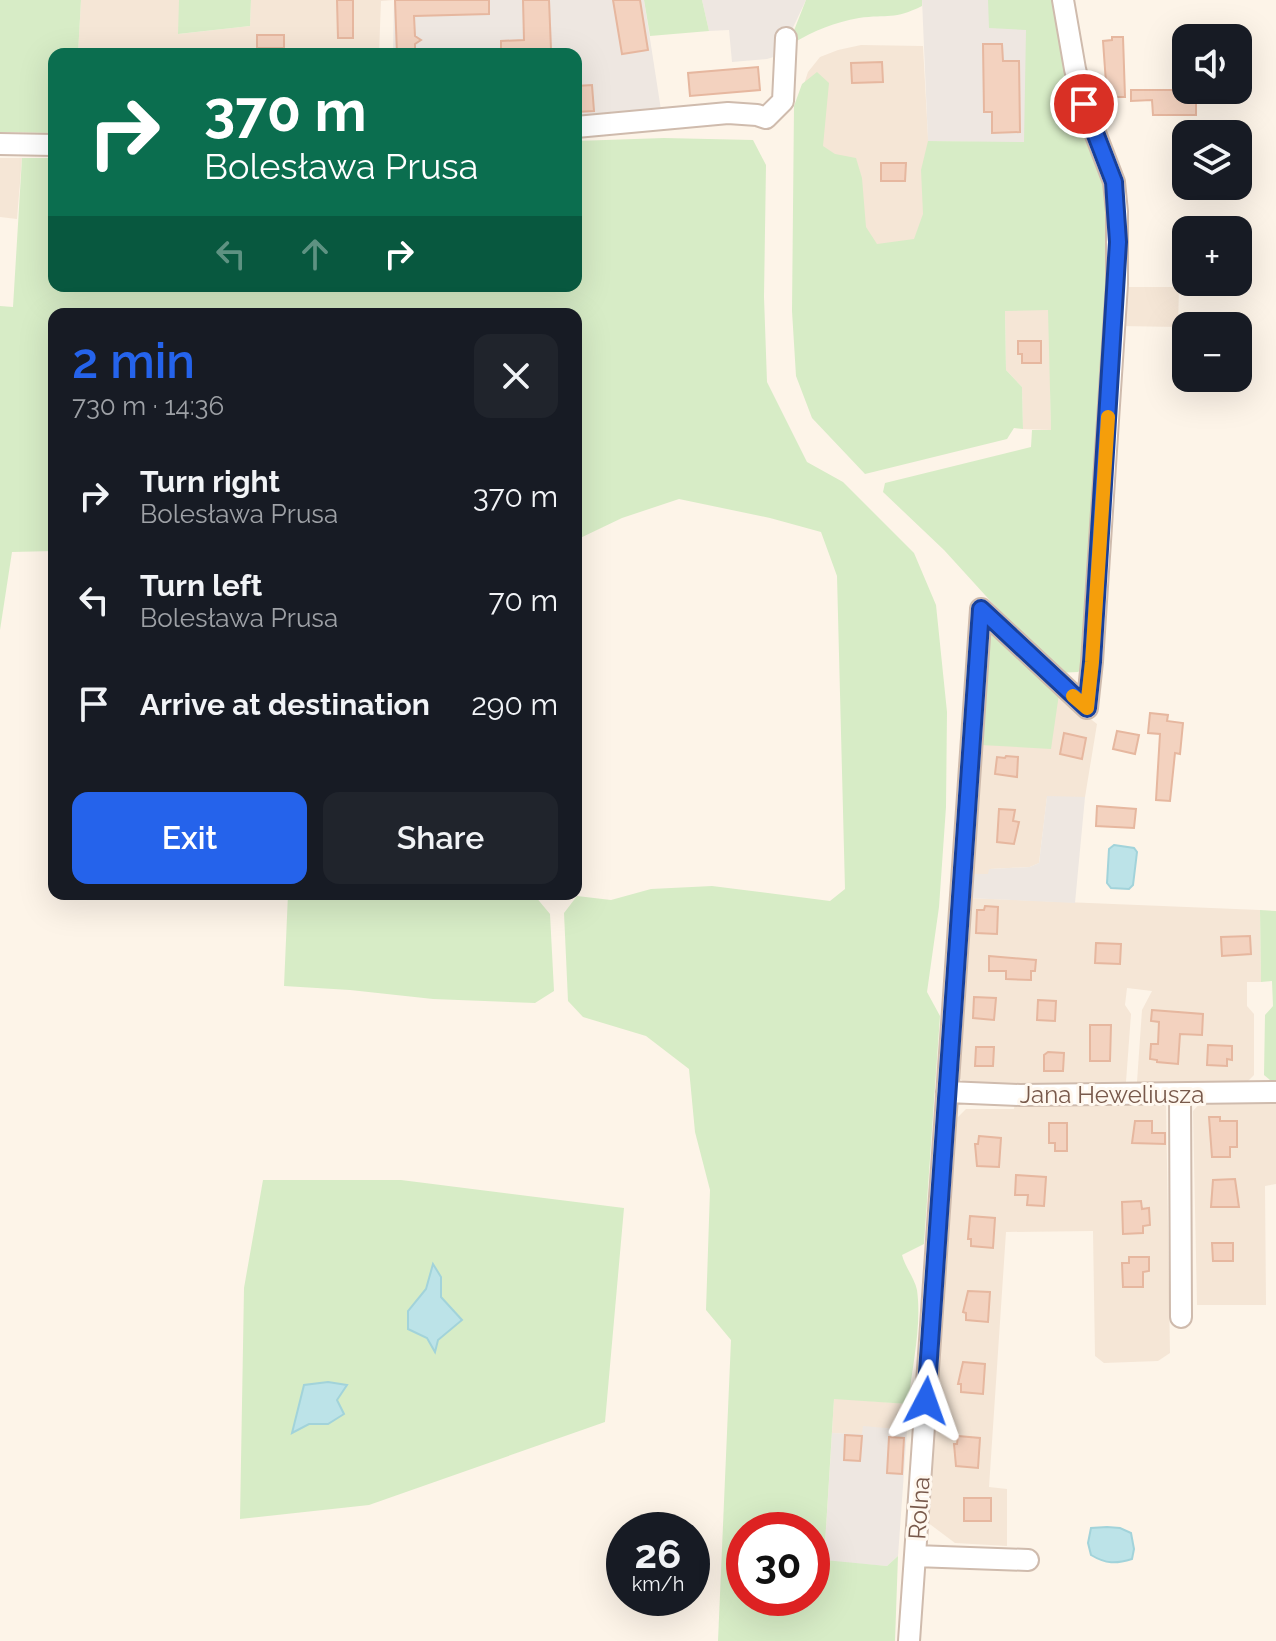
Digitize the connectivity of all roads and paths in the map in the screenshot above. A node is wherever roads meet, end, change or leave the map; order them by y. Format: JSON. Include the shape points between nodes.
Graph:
{"nodes":[{"id":1,"x":1063,"y":0,"type":"edge"},
{"id":2,"x":786,"y":38,"type":"dead end"},
{"id":3,"x":582,"y":126,"type":"edge"},
{"id":4,"x":0,"y":144,"type":"edge"},
{"id":5,"x":48,"y":145,"type":"edge"},
{"id":6,"x":947,"y":1092,"type":"junction"},
{"id":7,"x":1276,"y":1092,"type":"edge"},
{"id":8,"x":1180,"y":1094,"type":"junction"},
{"id":9,"x":1181,"y":1317,"type":"dead end"},
{"id":10,"x":915,"y":1556,"type":"junction"},
{"id":11,"x":1028,"y":1560,"type":"dead end"},
{"id":12,"x":909,"y":1641,"type":"edge"}],
"edges":[{"from":1,"to":6,"type":"street","name":"Rolna","via":[[1084,104],[1114,182],[1118,242],[1092,662],[1087,708],[981,609]]},
{"from":2,"to":3,"type":"street","via":[[783,101],[766,118],[728,113]]},
{"from":4,"to":5,"type":"street"},
{"from":6,"to":8,"type":"street","name":"Jana Heweliusza"},
{"from":6,"to":10,"type":"street","name":"Rolna"},
{"from":7,"to":8,"type":"street","name":"Jana Heweliusza"},
{"from":8,"to":9,"type":"street"},
{"from":10,"to":11,"type":"street"},
{"from":10,"to":12,"type":"street","name":"Rolna"}]}
